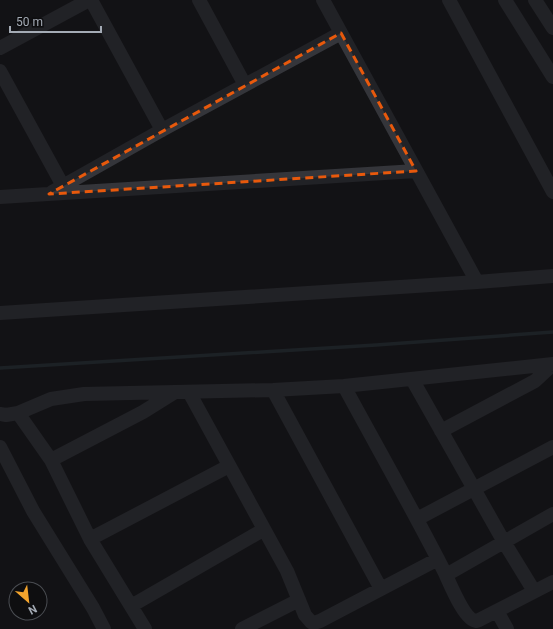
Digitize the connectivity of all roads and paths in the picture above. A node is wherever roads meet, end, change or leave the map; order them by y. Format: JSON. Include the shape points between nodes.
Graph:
{"nodes":[{"id":1,"x":90,"y":0,"type":"edge"},
{"id":2,"x":199,"y":0,"type":"edge"},
{"id":3,"x":323,"y":0,"type":"edge"},
{"id":4,"x":449,"y":0,"type":"edge"},
{"id":5,"x":505,"y":0,"type":"edge"},
{"id":6,"x":535,"y":0,"type":"edge"},
{"id":7,"x":553,"y":28,"type":"edge"},
{"id":8,"x":341,"y":33,"type":"junction"},
{"id":9,"x":0,"y":48,"type":"edge"},
{"id":10,"x":0,"y":71,"type":"edge"},
{"id":11,"x":553,"y":77,"type":"edge"},
{"id":12,"x":245,"y":85,"type":"junction"},
{"id":13,"x":162,"y":130,"type":"junction"},
{"id":14,"x":416,"y":171,"type":"junction"},
{"id":15,"x":63,"y":186,"type":"junction"},
{"id":16,"x":553,"y":192,"type":"edge"},
{"id":17,"x":49,"y":194,"type":"junction"},
{"id":18,"x":0,"y":197,"type":"edge"},
{"id":19,"x":553,"y":276,"type":"edge"},
{"id":20,"x":477,"y":282,"type":"junction"},
{"id":21,"x":0,"y":312,"type":"edge"},
{"id":22,"x":553,"y":364,"type":"edge"},
{"id":23,"x":412,"y":379,"type":"junction"},
{"id":24,"x":344,"y":386,"type":"junction"},
{"id":25,"x":273,"y":390,"type":"junction"},
{"id":26,"x":182,"y":392,"type":"junction"},
{"id":27,"x":18,"y":413,"type":"junction"},
{"id":28,"x":0,"y":414,"type":"edge"},
{"id":29,"x":441,"y":431,"type":"junction"},
{"id":30,"x":0,"y":447,"type":"edge"},
{"id":31,"x":553,"y":447,"type":"edge"},
{"id":32,"x":51,"y":460,"type":"junction"},
{"id":33,"x":229,"y":466,"type":"junction"},
{"id":34,"x":474,"y":490,"type":"junction"},
{"id":35,"x":553,"y":514,"type":"edge"},
{"id":36,"x":417,"y":519,"type":"junction"},
{"id":37,"x":263,"y":530,"type":"junction"},
{"id":38,"x":90,"y":539,"type":"junction"},
{"id":39,"x":504,"y":542,"type":"junction"},
{"id":40,"x":438,"y":559,"type":"junction"},
{"id":41,"x":446,"y":575,"type":"junction"},
{"id":42,"x":553,"y":582,"type":"edge"},
{"id":43,"x":382,"y":589,"type":"junction"},
{"id":44,"x":534,"y":591,"type":"junction"},
{"id":45,"x":299,"y":600,"type":"junction"},
{"id":46,"x":131,"y":606,"type":"junction"},
{"id":47,"x":497,"y":611,"type":"junction"},
{"id":48,"x":104,"y":629,"type":"edge"},
{"id":49,"x":145,"y":629,"type":"edge"},
{"id":50,"x":242,"y":629,"type":"edge"},
{"id":51,"x":507,"y":629,"type":"edge"}],
"edges":[{"from":1,"to":9,"type":"street"},
{"from":1,"to":13,"type":"street"},
{"from":2,"to":12,"type":"street"},
{"from":3,"to":8,"type":"street"},
{"from":4,"to":16,"type":"street"},
{"from":5,"to":11,"type":"street"},
{"from":6,"to":7,"type":"street"},
{"from":8,"to":12,"type":"street"},
{"from":8,"to":14,"type":"street"},
{"from":10,"to":15,"type":"street"},
{"from":12,"to":13,"type":"street"},
{"from":13,"to":15,"type":"street"},
{"from":14,"to":17,"type":"street"},
{"from":14,"to":20,"type":"street"},
{"from":15,"to":17,"type":"street"},
{"from":17,"to":18,"type":"street"},
{"from":19,"to":20,"type":"street"},
{"from":20,"to":21,"type":"street"},
{"from":22,"to":23,"type":"street"},
{"from":22,"to":29,"type":"street","via":[[535,381]]},
{"from":23,"to":24,"type":"street"},
{"from":23,"to":29,"type":"street"},
{"from":24,"to":25,"type":"street"},
{"from":24,"to":36,"type":"street"},
{"from":25,"to":26,"type":"street"},
{"from":25,"to":43,"type":"street"},
{"from":26,"to":27,"type":"street","via":[[84,394],[42,402]]},
{"from":26,"to":32,"type":"street"},
{"from":26,"to":33,"type":"street"},
{"from":27,"to":28,"type":"street"},
{"from":27,"to":32,"type":"street"},
{"from":29,"to":34,"type":"street"},
{"from":30,"to":48,"type":"street","via":[[33,511]]},
{"from":31,"to":34,"type":"street"},
{"from":32,"to":38,"type":"street"},
{"from":33,"to":37,"type":"street"},
{"from":33,"to":38,"type":"street"},
{"from":34,"to":36,"type":"street"},
{"from":34,"to":39,"type":"street"},
{"from":35,"to":39,"type":"street"},
{"from":36,"to":40,"type":"street"},
{"from":37,"to":45,"type":"street","via":[[291,579]]},
{"from":37,"to":46,"type":"street"},
{"from":38,"to":46,"type":"street"},
{"from":39,"to":41,"type":"street"},
{"from":39,"to":44,"type":"street"},
{"from":40,"to":41,"type":"street"},
{"from":40,"to":43,"type":"street"},
{"from":41,"to":47,"type":"street","via":[[472,621]]},
{"from":42,"to":44,"type":"street"},
{"from":43,"to":45,"type":"street","via":[[314,623],[305,616]]},
{"from":44,"to":47,"type":"street"},
{"from":45,"to":50,"type":"street"},
{"from":46,"to":49,"type":"street"},
{"from":47,"to":51,"type":"street"}]}
